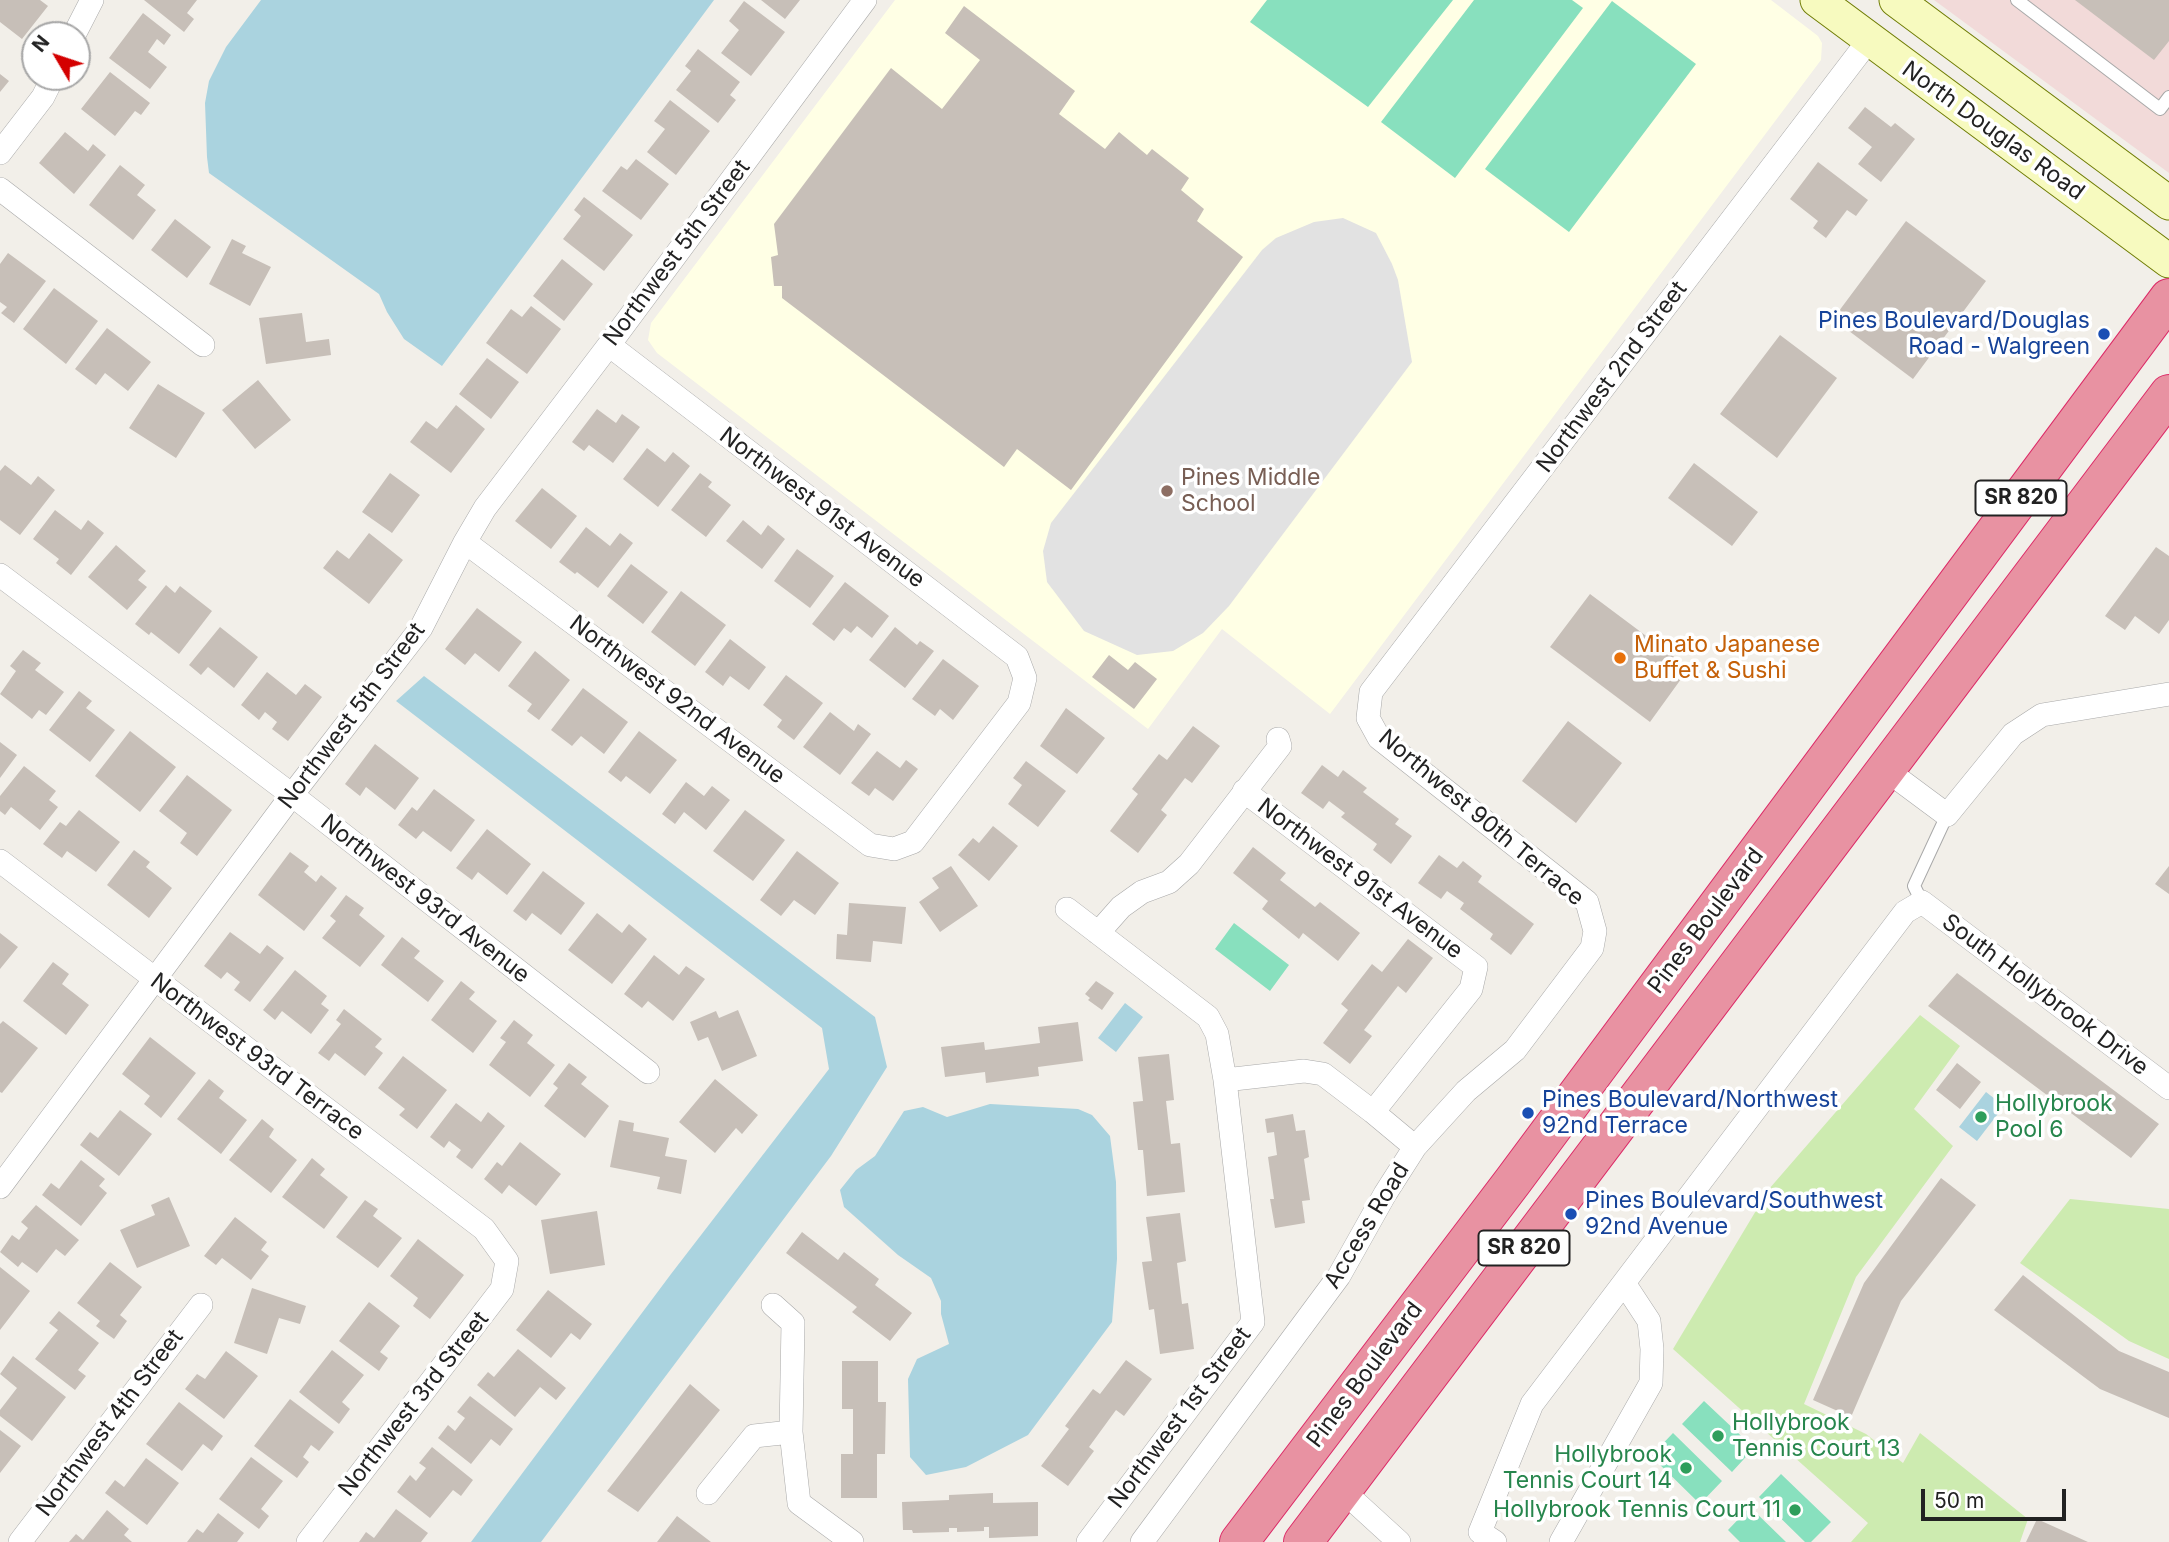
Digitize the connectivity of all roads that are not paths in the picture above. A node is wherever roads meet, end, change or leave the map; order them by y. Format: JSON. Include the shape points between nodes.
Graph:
{"nodes":[{"id":1,"x":92,"y":0,"type":"edge"},
{"id":2,"x":865,"y":0,"type":"edge"},
{"id":3,"x":1818,"y":0,"type":"edge"},
{"id":4,"x":1897,"y":0,"type":"edge"},
{"id":5,"x":2017,"y":0,"type":"edge"},
{"id":6,"x":81,"y":21,"type":"edge"},
{"id":7,"x":1869,"y":40,"type":"junction"},
{"id":8,"x":46,"y":91,"type":"edge"},
{"id":9,"x":2169,"y":97,"type":"edge"},
{"id":10,"x":0,"y":153,"type":"edge"},
{"id":11,"x":0,"y":189,"type":"edge"},
{"id":12,"x":2169,"y":203,"type":"edge"},
{"id":13,"x":2169,"y":261,"type":"edge"},
{"id":14,"x":2169,"y":298,"type":"edge"},
{"id":15,"x":202,"y":345,"type":"dead end"},
{"id":16,"x":609,"y":345,"type":"junction"},
{"id":17,"x":2169,"y":394,"type":"edge"},
{"id":18,"x":465,"y":542,"type":"junction"},
{"id":19,"x":0,"y":575,"type":"edge"},
{"id":20,"x":2169,"y":694,"type":"edge"},
{"id":21,"x":1368,"y":718,"type":"joint"},
{"id":22,"x":1278,"y":738,"type":"dead end"},
{"id":23,"x":1885,"y":769,"type":"junction"},
{"id":24,"x":1244,"y":791,"type":"junction"},
{"id":25,"x":292,"y":795,"type":"junction"},
{"id":26,"x":1947,"y":816,"type":"junction"},
{"id":27,"x":894,"y":849,"type":"joint"},
{"id":28,"x":1757,"y":853,"type":"junction"},
{"id":29,"x":0,"y":861,"type":"edge"},
{"id":30,"x":1922,"y":902,"type":"junction"},
{"id":31,"x":1067,"y":909,"type":"dead end"},
{"id":32,"x":1593,"y":919,"type":"joint"},
{"id":33,"x":1098,"y":933,"type":"junction"},
{"id":34,"x":155,"y":979,"type":"junction"},
{"id":35,"x":648,"y":1072,"type":"dead end"},
{"id":36,"x":1225,"y":1080,"type":"junction"},
{"id":37,"x":2169,"y":1088,"type":"edge"},
{"id":38,"x":1373,"y":1112,"type":"junction"},
{"id":39,"x":1415,"y":1147,"type":"junction"},
{"id":40,"x":1588,"y":1163,"type":"junction"},
{"id":41,"x":0,"y":1187,"type":"edge"},
{"id":42,"x":507,"y":1261,"type":"joint"},
{"id":43,"x":1624,"y":1283,"type":"junction"},
{"id":44,"x":201,"y":1305,"type":"dead end"},
{"id":45,"x":773,"y":1305,"type":"dead end"},
{"id":46,"x":1373,"y":1366,"type":"junction"},
{"id":47,"x":791,"y":1432,"type":"junction"},
{"id":48,"x":1342,"y":1490,"type":"junction"},
{"id":49,"x":708,"y":1493,"type":"dead end"},
{"id":50,"x":20,"y":1542,"type":"edge"},
{"id":51,"x":308,"y":1542,"type":"edge"},
{"id":52,"x":852,"y":1542,"type":"edge"},
{"id":53,"x":1088,"y":1542,"type":"edge"},
{"id":54,"x":1142,"y":1542,"type":"edge"},
{"id":55,"x":1239,"y":1542,"type":"edge"},
{"id":56,"x":1303,"y":1542,"type":"edge"},
{"id":57,"x":1399,"y":1542,"type":"edge"},
{"id":58,"x":1495,"y":1542,"type":"edge"},
{"id":59,"x":1561,"y":1542,"type":"edge"}],
"edges":[{"from":1,"to":6,"type":"street"},
{"from":2,"to":16,"type":"street","name":"Northwest 5th Street"},
{"from":3,"to":7,"type":"main road","name":"North Douglas Road"},
{"from":4,"to":12,"type":"main road","name":"North Douglas Road"},
{"from":5,"to":9,"type":"lane","via":[[2160,109]]},
{"from":7,"to":13,"type":"main road","name":"North Douglas Road"},
{"from":7,"to":21,"type":"street","name":"Northwest 2nd Street","via":[[1371,692]]},
{"from":8,"to":10,"type":"street"},
{"from":11,"to":15,"type":"street"},
{"from":14,"to":28,"type":"highway","name":"Pines Boulevard","number":"SR 820"},
{"from":16,"to":18,"type":"street","name":"Northwest 5th Street","via":[[485,508]]},
{"from":16,"to":27,"type":"street","name":"Northwest 91st Avenue","via":[[1017,657],[1025,678],[1019,702],[913,842]]},
{"from":17,"to":23,"type":"highway","number":"SR 820"},
{"from":18,"to":25,"type":"street","name":"Northwest 5th Street","via":[[421,628]]},
{"from":18,"to":27,"type":"street","name":"Northwest 92nd Avenue","via":[[870,845]]},
{"from":19,"to":25,"type":"street","name":"Northwest 93rd Avenue"},
{"from":20,"to":26,"type":"street","via":[[2042,715],[2013,734]]},
{"from":21,"to":32,"type":"street","name":"Northwest 90th Terrace","via":[[1379,738],[1587,902]]},
{"from":22,"to":24,"type":"street","via":[[1280,746]]},
{"from":23,"to":26,"type":"street"},
{"from":23,"to":40,"type":"highway","number":"SR 820"},
{"from":24,"to":33,"type":"street","via":[[1189,864],[1169,882],[1142,892],[1121,907]]},
{"from":24,"to":38,"type":"street","name":"Northwest 91st Avenue","via":[[1476,967],[1471,989]]},
{"from":25,"to":34,"type":"street","name":"Northwest 5th Street"},
{"from":25,"to":35,"type":"street","name":"Northwest 93rd Avenue"},
{"from":26,"to":30,"type":"lane","via":[[1914,887]]},
{"from":28,"to":40,"type":"highway","via":[[1763,884],[1751,917],[1605,1105],[1587,1133]]},
{"from":28,"to":46,"type":"highway","name":"Pines Boulevard","number":"SR 820"},
{"from":29,"to":34,"type":"street","name":"Northwest 93rd Terrace"},
{"from":30,"to":37,"type":"street","name":"South Hollybrook Drive"},
{"from":30,"to":43,"type":"street","via":[[1905,912]]},
{"from":31,"to":33,"type":"street"},
{"from":32,"to":39,"type":"street","name":"Access Road","via":[[1592,948],[1540,1019],[1515,1051],[1466,1091]]},
{"from":33,"to":36,"type":"street","via":[[1208,1017],[1217,1034]]},
{"from":34,"to":41,"type":"street","name":"Northwest 5th Street"},
{"from":34,"to":42,"type":"street","name":"Northwest 93rd Terrace","via":[[484,1229]]},
{"from":36,"to":38,"type":"street","via":[[1304,1071],[1323,1074]]},
{"from":36,"to":53,"type":"street","name":"Northwest 1st Street","via":[[1253,1322]]},
{"from":38,"to":39,"type":"street"},
{"from":39,"to":54,"type":"street","name":"Access Road","via":[[1339,1276]]},
{"from":40,"to":48,"type":"highway","number":"SR 820"},
{"from":42,"to":51,"type":"street","name":"Northwest 3rd Street","via":[[502,1289]]},
{"from":43,"to":58,"type":"street","via":[[1532,1404],[1480,1532]]},
{"from":43,"to":59,"type":"street","via":[[1649,1321],[1651,1383]]},
{"from":44,"to":50,"type":"street","name":"Northwest 4th Street"},
{"from":45,"to":47,"type":"street","via":[[793,1324]]},
{"from":46,"to":48,"type":"highway","via":[[1329,1462],[1331,1477]]},
{"from":46,"to":55,"type":"highway","name":"Pines Boulevard","number":"SR 820"},
{"from":47,"to":49,"type":"street","via":[[754,1436]]},
{"from":47,"to":52,"type":"street","via":[[799,1503]]},
{"from":48,"to":56,"type":"highway","number":"SR 820"},
{"from":48,"to":57,"type":"street"}]}
